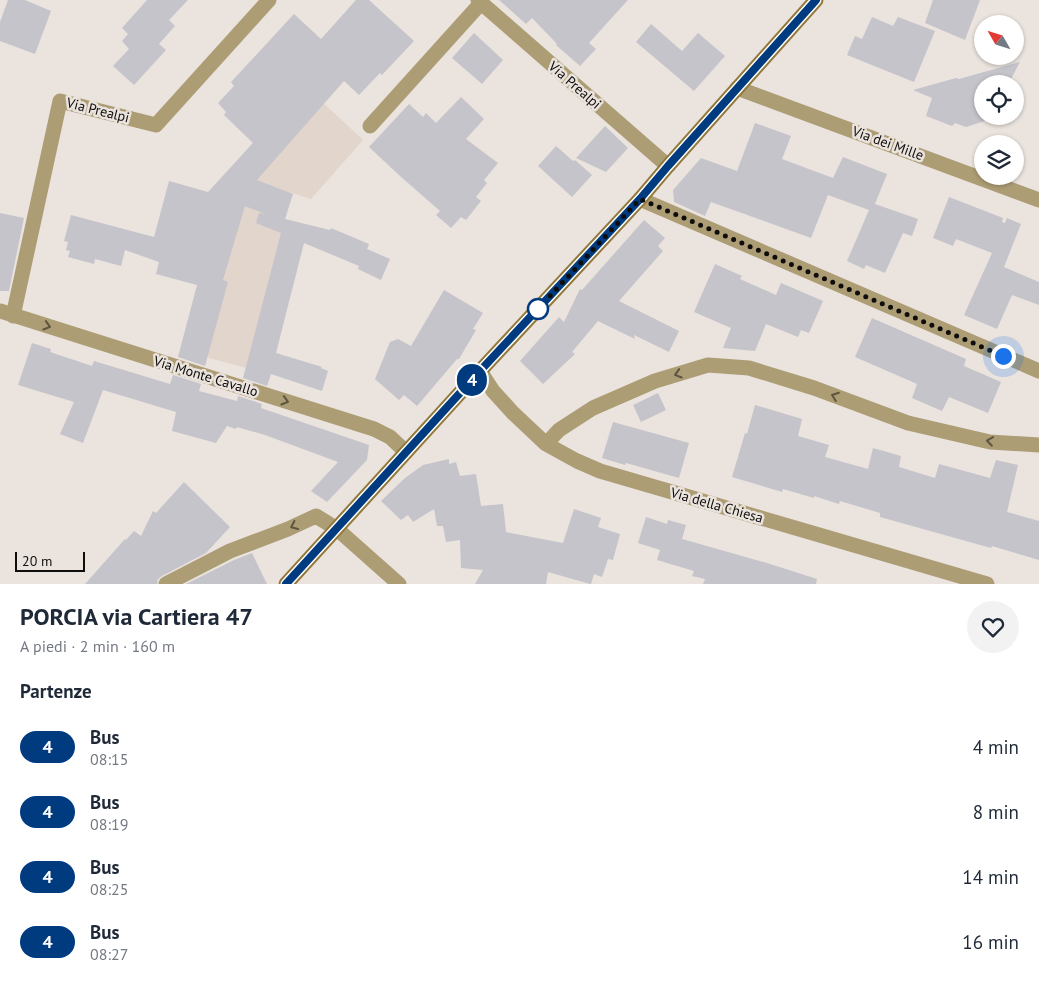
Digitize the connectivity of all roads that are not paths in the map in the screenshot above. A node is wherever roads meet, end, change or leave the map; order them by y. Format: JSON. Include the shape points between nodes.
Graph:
{"nodes":[{"id":1,"x":269,"y":0,"type":"edge"},
{"id":2,"x":816,"y":0,"type":"edge"},
{"id":3,"x":480,"y":1,"type":"edge"},
{"id":4,"x":737,"y":88,"type":"junction"},
{"id":5,"x":370,"y":126,"type":"dead end"},
{"id":6,"x":668,"y":166,"type":"junction"},
{"id":7,"x":640,"y":199,"type":"junction"},
{"id":8,"x":1039,"y":200,"type":"edge"},
{"id":9,"x":7,"y":313,"type":"edge"},
{"id":10,"x":480,"y":371,"type":"junction"},
{"id":11,"x":1039,"y":372,"type":"edge"},
{"id":12,"x":546,"y":444,"type":"junction"},
{"id":13,"x":1039,"y":445,"type":"edge"},
{"id":14,"x":406,"y":452,"type":"junction"},
{"id":15,"x":337,"y":529,"type":"junction"},
{"id":16,"x":166,"y":584,"type":"edge"},
{"id":17,"x":286,"y":584,"type":"edge"},
{"id":18,"x":399,"y":584,"type":"edge"},
{"id":19,"x":987,"y":584,"type":"edge"}],
"edges":[{"from":1,"to":9,"type":"street","name":"Via Prealpi","via":[[156,125],[60,100]]},
{"from":2,"to":4,"type":"main road"},
{"from":3,"to":5,"type":"street","name":"Via Prealpi"},
{"from":3,"to":6,"type":"street","name":"Via Prealpi"},
{"from":4,"to":6,"type":"main road"},
{"from":4,"to":8,"type":"street","name":"Via dei Mille"},
{"from":6,"to":7,"type":"main road"},
{"from":7,"to":10,"type":"main road"},
{"from":7,"to":11,"type":"street"},
{"from":9,"to":14,"type":"street","name":"Via Monte Cavallo","one_way":true,"via":[[374,429],[390,437]]},
{"from":10,"to":12,"type":"street","name":"Via della Chiesa","via":[[493,392]]},
{"from":10,"to":14,"type":"main road"},
{"from":13,"to":12,"type":"street","one_way":true,"via":[[990,442],[908,423],[749,368],[708,365],[655,380],[593,408],[559,430]]},
{"from":12,"to":19,"type":"street","name":"Via della Chiesa","via":[[600,471]]},
{"from":14,"to":15,"type":"main road"},
{"from":15,"to":16,"type":"street","one_way":true,"via":[[316,516],[230,551]]},
{"from":15,"to":17,"type":"main road"},
{"from":15,"to":18,"type":"street"}]}
